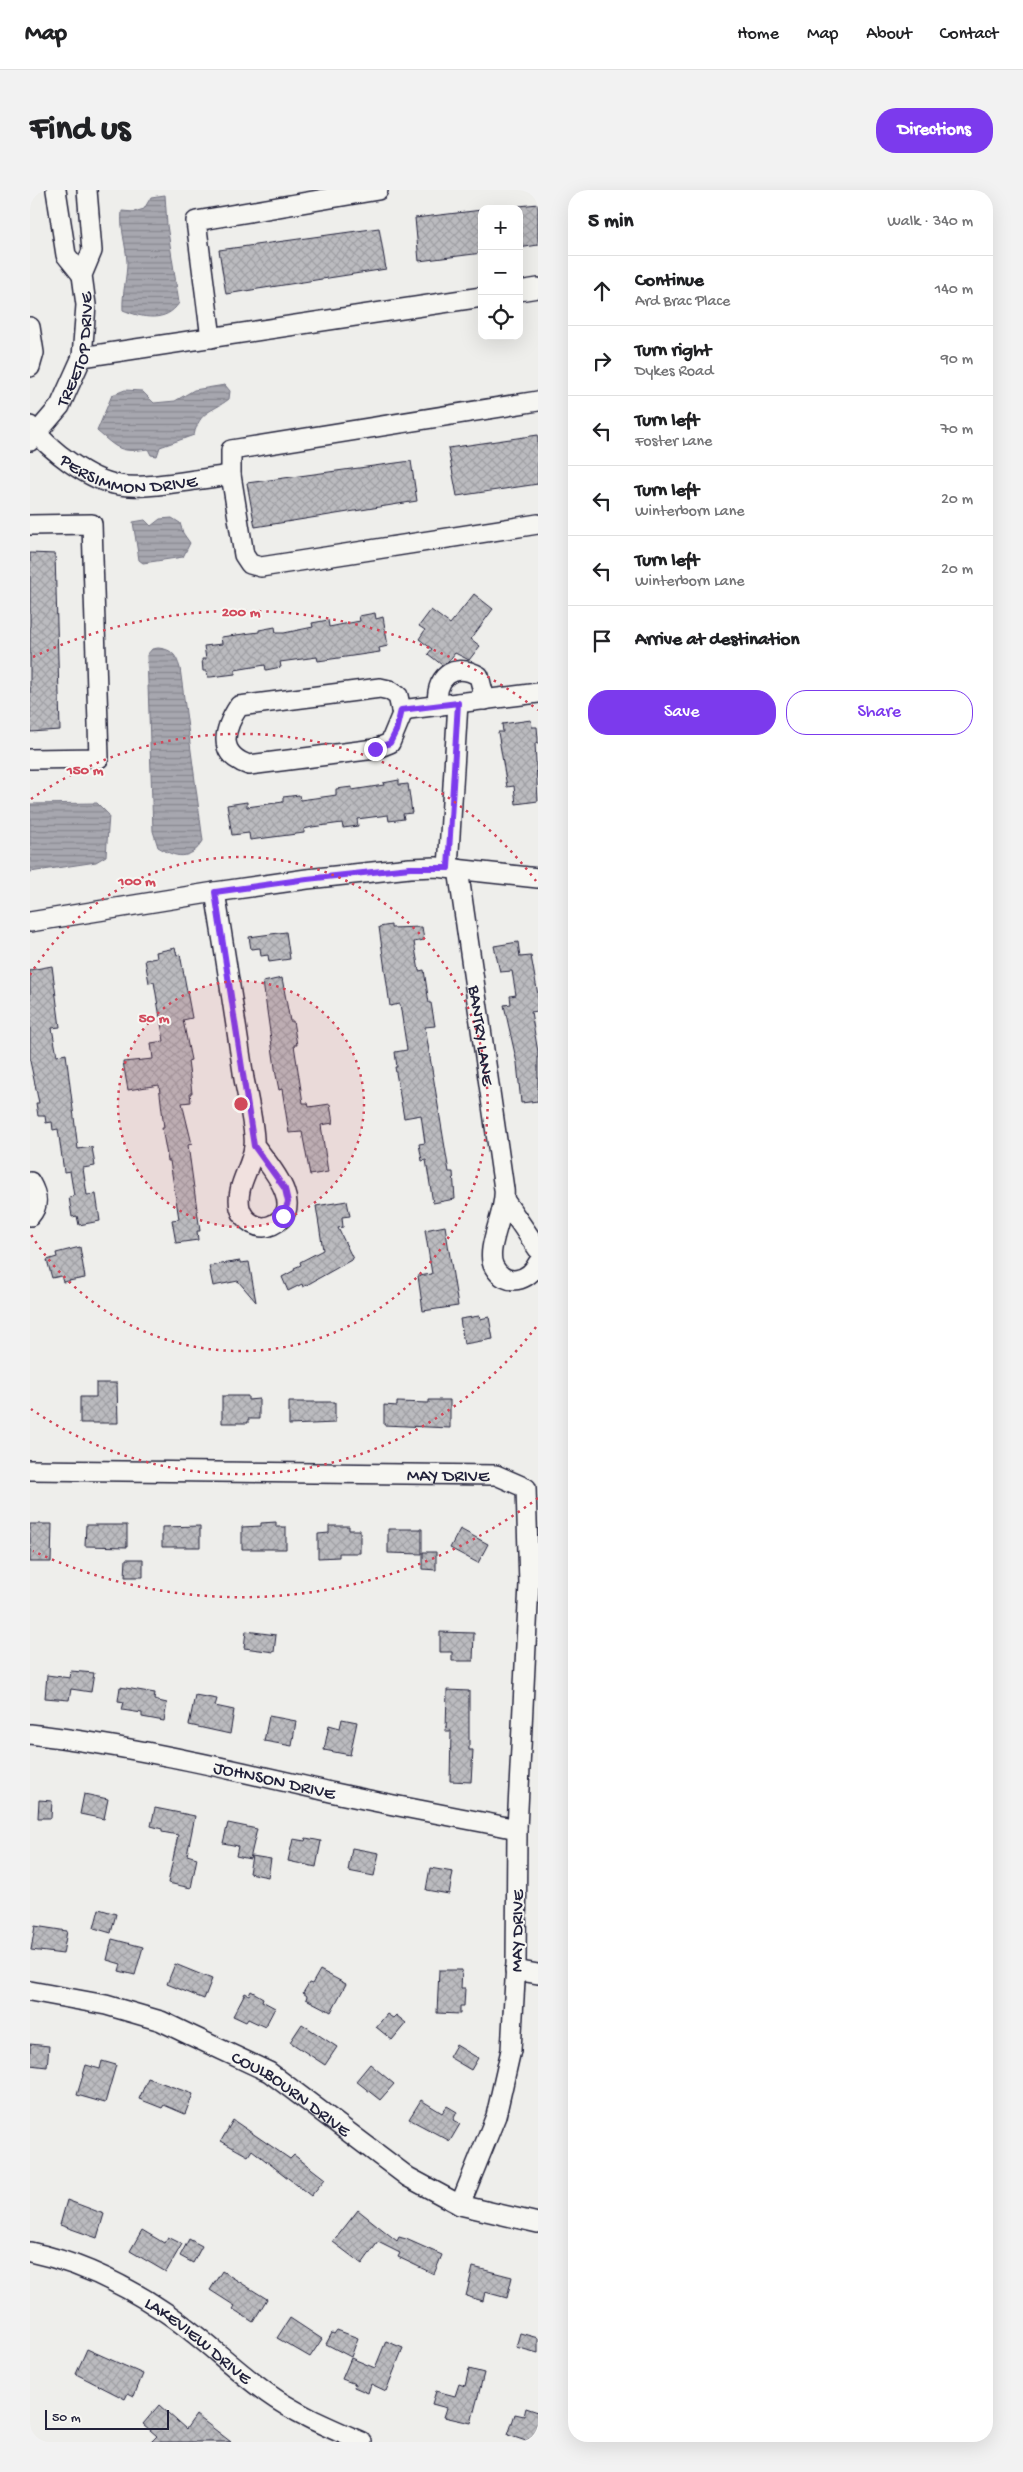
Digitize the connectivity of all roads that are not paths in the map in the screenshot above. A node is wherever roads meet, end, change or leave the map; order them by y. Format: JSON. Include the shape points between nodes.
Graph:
{"nodes":[{"id":1,"x":56,"y":190,"type":"edge"},
{"id":2,"x":87,"y":190,"type":"edge"},
{"id":3,"x":378,"y":190,"type":"edge"},
{"id":4,"x":82,"y":275,"type":"junction"},
{"id":5,"x":538,"y":288,"type":"edge"},
{"id":6,"x":523,"y":290,"type":"edge"},
{"id":7,"x":478,"y":298,"type":"edge"},
{"id":8,"x":30,"y":327,"type":"edge"},
{"id":9,"x":210,"y":338,"type":"junction"},
{"id":10,"x":82,"y":357,"type":"junction"},
{"id":11,"x":30,"y":367,"type":"edge"},
{"id":12,"x":538,"y":401,"type":"edge"},
{"id":13,"x":32,"y":434,"type":"edge"},
{"id":14,"x":231,"y":475,"type":"junction"},
{"id":15,"x":538,"y":524,"type":"edge"},
{"id":16,"x":30,"y":525,"type":"edge"},
{"id":17,"x":538,"y":693,"type":"edge"},
{"id":18,"x":485,"y":700,"type":"junction"},
{"id":19,"x":458,"y":703,"type":"junction"},
{"id":20,"x":438,"y":706,"type":"junction"},
{"id":21,"x":401,"y":710,"type":"junction"},
{"id":22,"x":30,"y":759,"type":"edge"},
{"id":23,"x":453,"y":869,"type":"junction"},
{"id":24,"x":538,"y":878,"type":"edge"},
{"id":25,"x":215,"y":892,"type":"junction"},
{"id":26,"x":30,"y":922,"type":"edge"},
{"id":27,"x":254,"y":1146,"type":"dead end"},
{"id":28,"x":30,"y":1182,"type":"edge"},
{"id":29,"x":505,"y":1201,"type":"junction"},
{"id":30,"x":30,"y":1216,"type":"edge"},
{"id":31,"x":538,"y":1249,"type":"edge"},
{"id":32,"x":538,"y":1263,"type":"edge"},
{"id":33,"x":30,"y":1470,"type":"edge"},
{"id":34,"x":30,"y":1734,"type":"edge"},
{"id":35,"x":517,"y":1829,"type":"junction"},
{"id":36,"x":515,"y":1970,"type":"junction"},
{"id":37,"x":538,"y":1974,"type":"edge"},
{"id":38,"x":30,"y":1991,"type":"edge"},
{"id":39,"x":460,"y":2205,"type":"junction"},
{"id":40,"x":538,"y":2223,"type":"edge"},
{"id":41,"x":30,"y":2252,"type":"edge"},
{"id":42,"x":362,"y":2442,"type":"edge"}],
"edges":[{"from":1,"to":4,"type":"street","name":"TREETOP DRIVE","via":[[66,256]]},
{"from":2,"to":4,"type":"street","name":"TREETOP DRIVE","via":[[92,251]]},
{"from":3,"to":9,"type":"street","via":[[196,221]]},
{"from":4,"to":10,"type":"street","name":"TREETOP DRIVE","via":[[86,305]]},
{"from":5,"to":6,"type":"street"},
{"from":7,"to":9,"type":"street"},
{"from":8,"to":11,"type":"street","via":[[34,352]]},
{"from":9,"to":10,"type":"street"},
{"from":10,"to":13,"type":"street","name":"TREETOP DRIVE","via":[[60,406]]},
{"from":12,"to":14,"type":"street","via":[[231,450]]},
{"from":13,"to":14,"type":"street","name":"PERSIMMON DRIVE","via":[[103,481],[120,486]]},
{"from":14,"to":15,"type":"street","via":[[244,555],[250,564],[261,567]]},
{"from":16,"to":22,"type":"street","via":[[92,524],[98,758]]},
{"from":17,"to":18,"type":"street"},
{"from":18,"to":19,"type":"street"},
{"from":18,"to":20,"type":"street","via":[[479,676],[472,672],[455,672],[441,680]]},
{"from":19,"to":20,"type":"street"},
{"from":19,"to":23,"type":"street","name":"BANTRY LANE"},
{"from":20,"to":21,"type":"street"},
{"from":21,"to":21,"type":"street","via":[[398,696],[380,688],[239,706],[228,724],[226,741],[230,753],[249,765],[375,749],[390,743]]},
{"from":23,"to":24,"type":"street"},
{"from":23,"to":25,"type":"street","via":[[436,866],[373,872]]},
{"from":23,"to":29,"type":"street","name":"BANTRY LANE"},
{"from":25,"to":26,"type":"street"},
{"from":25,"to":27,"type":"street"},
{"from":28,"to":30,"type":"street","via":[[36,1196],[36,1210]]},
{"from":29,"to":31,"type":"street","name":"BANTRY LANE"},
{"from":29,"to":32,"type":"street","name":"BANTRY LANE","via":[[492,1246],[494,1266],[501,1275],[514,1280],[525,1278]]},
{"from":33,"to":35,"type":"street","name":"MAY DRIVE","via":[[496,1475],[526,1488],[529,1584]]},
{"from":34,"to":35,"type":"street","name":"JOHNSON DRIVE","via":[[83,1740],[191,1760]]},
{"from":35,"to":36,"type":"street","name":"MAY DRIVE"},
{"from":36,"to":37,"type":"street"},
{"from":36,"to":39,"type":"street","name":"MAY DRIVE","via":[[511,2050],[496,2116]]},
{"from":38,"to":39,"type":"street","name":"COULBOURN DRIVE","via":[[106,2005],[161,2021],[268,2072],[408,2177]]},
{"from":39,"to":40,"type":"street","name":"COULBOURN DRIVE"},
{"from":41,"to":42,"type":"street","name":"LAKEVIEW DRIVE","via":[[61,2258],[137,2295],[166,2312],[268,2394],[308,2418]]}]}
